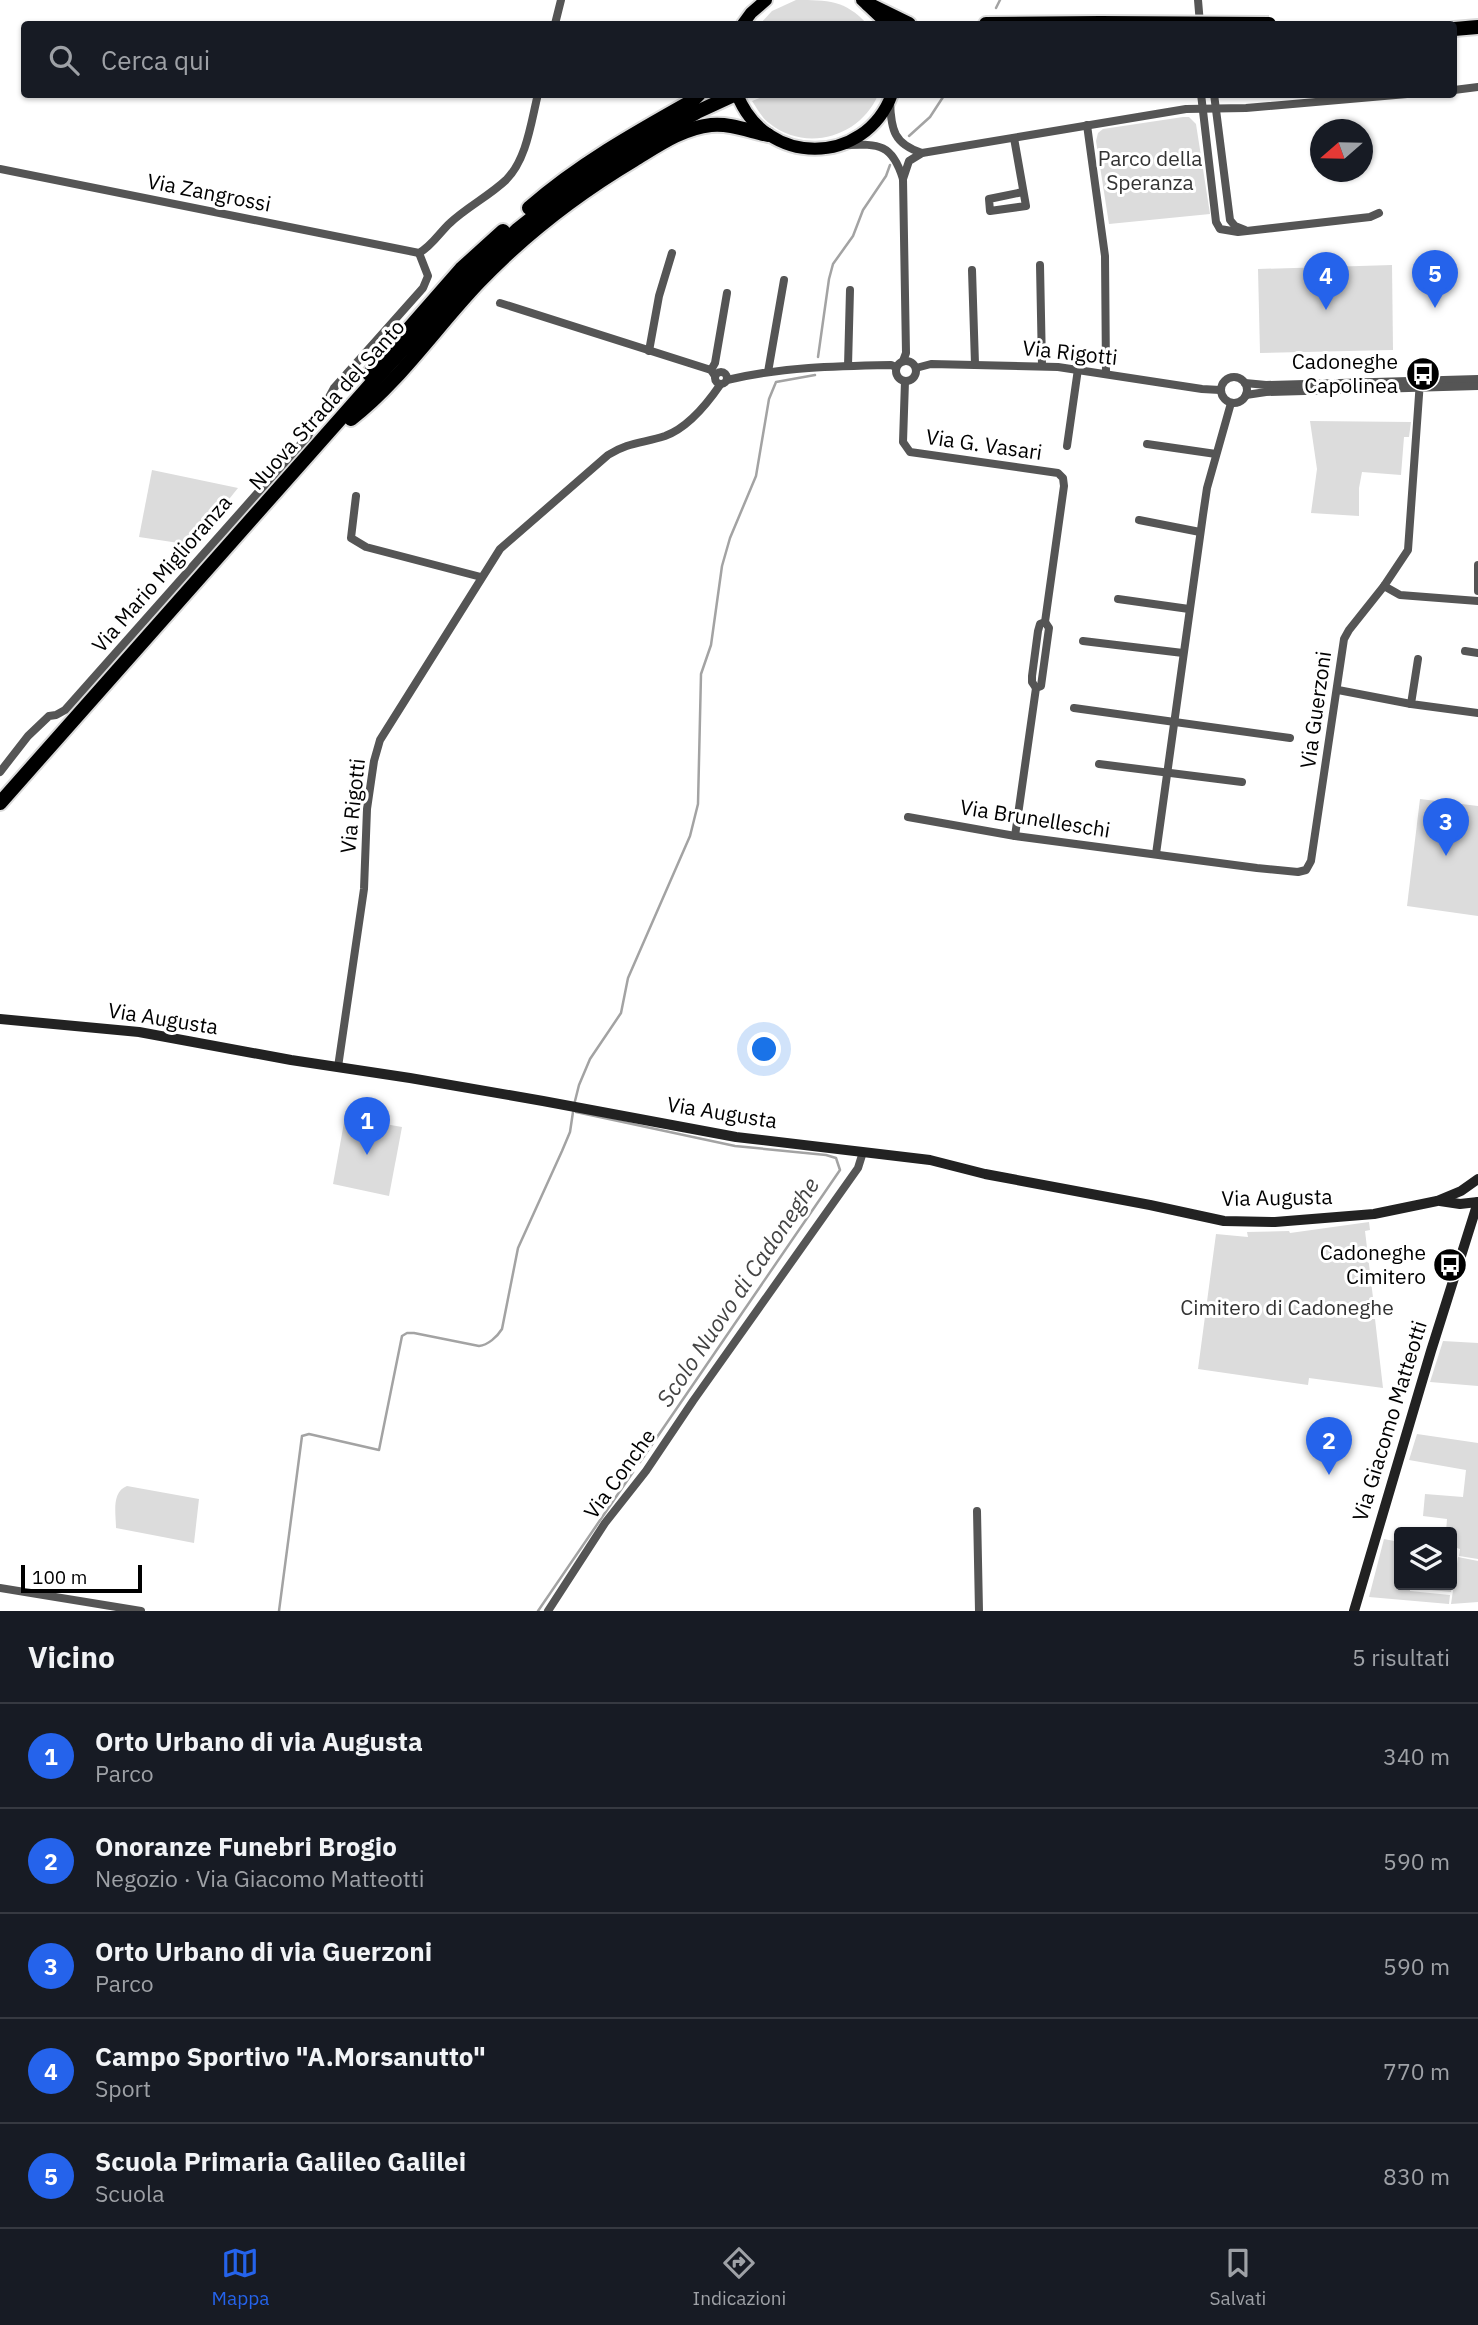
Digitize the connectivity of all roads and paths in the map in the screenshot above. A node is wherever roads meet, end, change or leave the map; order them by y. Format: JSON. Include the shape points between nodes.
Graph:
{"nodes":[{"id":1,"x":561,"y":0,"type":"edge"},
{"id":2,"x":759,"y":0,"type":"edge"},
{"id":3,"x":766,"y":0,"type":"edge"},
{"id":4,"x":1198,"y":0,"type":"edge"},
{"id":5,"x":865,"y":2,"type":"edge"},
{"id":6,"x":747,"y":19,"type":"edge"},
{"id":7,"x":556,"y":21,"type":"edge"},
{"id":8,"x":881,"y":21,"type":"edge"},
{"id":9,"x":903,"y":21,"type":"edge"},
{"id":10,"x":1200,"y":21,"type":"edge"},
{"id":11,"x":1478,"y":27,"type":"edge"},
{"id":12,"x":1457,"y":29,"type":"edge"},
{"id":13,"x":1478,"y":37,"type":"edge"},
{"id":14,"x":1457,"y":38,"type":"edge"},
{"id":15,"x":1478,"y":87,"type":"edge"},
{"id":16,"x":1457,"y":90,"type":"edge"},
{"id":17,"x":537,"y":98,"type":"edge"},
{"id":18,"x":695,"y":98,"type":"edge"},
{"id":19,"x":727,"y":98,"type":"edge"},
{"id":20,"x":738,"y":98,"type":"edge"},
{"id":21,"x":890,"y":98,"type":"edge"},
{"id":22,"x":891,"y":98,"type":"edge"},
{"id":23,"x":1201,"y":98,"type":"edge"},
{"id":24,"x":1214,"y":98,"type":"edge"},
{"id":25,"x":1359,"y":98,"type":"edge"},
{"id":26,"x":1202,"y":110,"type":"junction"},
{"id":27,"x":1216,"y":110,"type":"junction"},
{"id":28,"x":1087,"y":125,"type":"junction"},
{"id":29,"x":768,"y":135,"type":"junction"},
{"id":30,"x":1014,"y":138,"type":"junction"},
{"id":31,"x":841,"y":145,"type":"junction"},
{"id":32,"x":922,"y":153,"type":"junction"},
{"id":33,"x":0,"y":169,"type":"edge"},
{"id":34,"x":903,"y":180,"type":"junction"},
{"id":35,"x":1023,"y":192,"type":"dead end"},
{"id":36,"x":1379,"y":213,"type":"dead end"},
{"id":37,"x":1245,"y":230,"type":"junction"},
{"id":38,"x":415,"y":252,"type":"junction"},
{"id":39,"x":672,"y":253,"type":"dead end"},
{"id":40,"x":1040,"y":265,"type":"dead end"},
{"id":41,"x":972,"y":270,"type":"dead end"},
{"id":42,"x":784,"y":280,"type":"dead end"},
{"id":43,"x":850,"y":290,"type":"dead end"},
{"id":44,"x":727,"y":293,"type":"dead end"},
{"id":45,"x":500,"y":303,"type":"dead end"},
{"id":46,"x":649,"y":351,"type":"junction"},
{"id":47,"x":903,"y":361,"type":"junction"},
{"id":48,"x":975,"y":364,"type":"junction"},
{"id":49,"x":848,"y":366,"type":"junction"},
{"id":50,"x":1042,"y":366,"type":"junction"},
{"id":51,"x":896,"y":367,"type":"junction"},
{"id":52,"x":916,"y":368,"type":"junction"},
{"id":53,"x":1078,"y":369,"type":"junction"},
{"id":54,"x":768,"y":372,"type":"junction"},
{"id":55,"x":713,"y":373,"type":"junction"},
{"id":56,"x":1106,"y":373,"type":"junction"},
{"id":57,"x":1478,"y":379,"type":"edge"},
{"id":58,"x":905,"y":381,"type":"junction"},
{"id":59,"x":724,"y":382,"type":"junction"},
{"id":60,"x":1245,"y":383,"type":"junction"},
{"id":61,"x":1420,"y":384,"type":"junction"},
{"id":62,"x":1478,"y":386,"type":"edge"},
{"id":63,"x":1220,"y":390,"type":"junction"},
{"id":64,"x":1246,"y":395,"type":"junction"},
{"id":65,"x":1231,"y":403,"type":"junction"},
{"id":66,"x":322,"y":441,"type":"junction"},
{"id":67,"x":1147,"y":444,"type":"dead end"},
{"id":68,"x":1067,"y":446,"type":"dead end"},
{"id":69,"x":1216,"y":454,"type":"junction"},
{"id":70,"x":356,"y":496,"type":"dead end"},
{"id":71,"x":1139,"y":520,"type":"dead end"},
{"id":72,"x":1200,"y":532,"type":"junction"},
{"id":73,"x":1478,"y":565,"type":"edge"},
{"id":74,"x":481,"y":577,"type":"junction"},
{"id":75,"x":1384,"y":586,"type":"junction"},
{"id":76,"x":1478,"y":592,"type":"edge"},
{"id":77,"x":1118,"y":599,"type":"dead end"},
{"id":78,"x":1478,"y":601,"type":"edge"},
{"id":79,"x":1189,"y":609,"type":"junction"},
{"id":80,"x":1083,"y":640,"type":"dead end"},
{"id":81,"x":1465,"y":652,"type":"dead end"},
{"id":82,"x":1183,"y":653,"type":"junction"},
{"id":83,"x":1478,"y":653,"type":"edge"},
{"id":84,"x":1418,"y":659,"type":"dead end"},
{"id":85,"x":1338,"y":690,"type":"junction"},
{"id":86,"x":1411,"y":704,"type":"junction"},
{"id":87,"x":1074,"y":708,"type":"dead end"},
{"id":88,"x":1478,"y":713,"type":"edge"},
{"id":89,"x":1175,"y":721,"type":"junction"},
{"id":90,"x":1290,"y":738,"type":"dead end"},
{"id":91,"x":1099,"y":764,"type":"dead end"},
{"id":92,"x":0,"y":772,"type":"edge"},
{"id":93,"x":1166,"y":773,"type":"junction"},
{"id":94,"x":1242,"y":782,"type":"dead end"},
{"id":95,"x":0,"y":803,"type":"edge"},
{"id":96,"x":908,"y":817,"type":"dead end"},
{"id":97,"x":1015,"y":836,"type":"junction"},
{"id":98,"x":1156,"y":854,"type":"junction"},
{"id":99,"x":0,"y":1019,"type":"edge"},
{"id":100,"x":338,"y":1067,"type":"junction"},
{"id":101,"x":863,"y":1152,"type":"junction"},
{"id":102,"x":1478,"y":1179,"type":"edge"},
{"id":103,"x":1461,"y":1191,"type":"junction"},
{"id":104,"x":1437,"y":1201,"type":"junction"},
{"id":105,"x":1478,"y":1202,"type":"edge"},
{"id":106,"x":1460,"y":1205,"type":"junction"},
{"id":107,"x":1472,"y":1221,"type":"junction"},
{"id":108,"x":977,"y":1511,"type":"dead end"},
{"id":109,"x":0,"y":1588,"type":"edge"},
{"id":110,"x":141,"y":1611,"type":"edge"},
{"id":111,"x":548,"y":1611,"type":"edge"},
{"id":112,"x":979,"y":1611,"type":"edge"},
{"id":113,"x":1354,"y":1611,"type":"edge"}],
"edges":[{"from":1,"to":7,"type":"street"},
{"from":2,"to":6,"type":"main road"},
{"from":3,"to":6,"type":"main road"},
{"from":4,"to":10,"type":"street"},
{"from":5,"to":8,"type":"main road"},
{"from":5,"to":9,"type":"highway"},
{"from":11,"to":12,"type":"highway"},
{"from":13,"to":14,"type":"highway"},
{"from":15,"to":16,"type":"street"},
{"from":17,"to":38,"type":"street","via":[[511,173],[426,249]]},
{"from":18,"to":66,"type":"highway","via":[[555,185],[461,269],[345,401]]},
{"from":19,"to":66,"type":"highway","name":"Nuova Strada del Santo","via":[[621,153],[540,210],[473,273]]},
{"from":20,"to":29,"type":"main road"},
{"from":21,"to":31,"type":"main road","via":[[869,128]]},
{"from":22,"to":32,"type":"street","via":[[897,138]]},
{"from":23,"to":26,"type":"street"},
{"from":24,"to":27,"type":"street"},
{"from":25,"to":27,"type":"street"},
{"from":26,"to":27,"type":"street"},
{"from":26,"to":28,"type":"street"},
{"from":26,"to":37,"type":"street","via":[[1216,222],[1229,232]]},
{"from":27,"to":37,"type":"street","via":[[1230,220]]},
{"from":28,"to":30,"type":"street"},
{"from":28,"to":56,"type":"street","via":[[1105,256]]},
{"from":29,"to":31,"type":"main road","via":[[784,145],[805,149]]},
{"from":29,"to":66,"type":"highway","via":[[729,125],[686,131],[576,198],[479,282],[387,386]]},
{"from":30,"to":32,"type":"street"},
{"from":30,"to":35,"type":"street"},
{"from":31,"to":34,"type":"street","via":[[881,147],[891,153]]},
{"from":32,"to":34,"type":"street","via":[[909,161]]},
{"from":33,"to":38,"type":"street","name":"Via Zangrossi"},
{"from":34,"to":47,"type":"street"},
{"from":36,"to":37,"type":"street"},
{"from":38,"to":92,"type":"street","name":"Via Mario Miglioranza","via":[[428,276],[423,288],[334,388],[308,436],[65,710],[49,716]]},
{"from":39,"to":46,"type":"street"},
{"from":40,"to":50,"type":"street"},
{"from":41,"to":48,"type":"street"},
{"from":42,"to":54,"type":"street"},
{"from":43,"to":49,"type":"street"},
{"from":44,"to":55,"type":"street"},
{"from":45,"to":46,"type":"street"},
{"from":46,"to":55,"type":"street"},
{"from":47,"to":51,"type":"street"},
{"from":47,"to":52,"type":"street"},
{"from":48,"to":50,"type":"street","name":"Via Rigotti"},
{"from":48,"to":52,"type":"street","name":"Via Rigotti"},
{"from":49,"to":51,"type":"street"},
{"from":49,"to":54,"type":"street"},
{"from":50,"to":53,"type":"street","name":"Via Rigotti"},
{"from":51,"to":58,"type":"street","via":[[897,377]]},
{"from":52,"to":58,"type":"street","via":[[913,378]]},
{"from":53,"to":56,"type":"street","name":"Via Rigotti"},
{"from":53,"to":68,"type":"street"},
{"from":54,"to":59,"type":"street"},
{"from":55,"to":59,"type":"street","via":[[715,381]]},
{"from":56,"to":63,"type":"street","name":"Via Rigotti"},
{"from":57,"to":61,"type":"street","name":"Via Rigotti"},
{"from":58,"to":97,"type":"street","name":"Via G. Vasari","via":[[903,442],[907,450],[1058,473],[1063,478],[1045,622],[1049,628],[1043,677],[1036,688]]},
{"from":59,"to":74,"type":"street","name":"Via Rigotti","via":[[675,431],[628,444],[608,455],[500,549]]},
{"from":60,"to":61,"type":"street","name":"Via Rigotti"},
{"from":60,"to":63,"type":"street","name":"Via Rigotti","via":[[1240,377],[1228,377]]},
{"from":60,"to":64,"type":"street"},
{"from":61,"to":62,"type":"street","name":"Via Rigotti"},
{"from":61,"to":64,"type":"street","name":"Via Rigotti"},
{"from":61,"to":75,"type":"street","name":"Via Guerzoni","via":[[1408,550]]},
{"from":63,"to":65,"type":"street"},
{"from":64,"to":65,"type":"street","name":"Via Rigotti"},
{"from":65,"to":69,"type":"street"},
{"from":66,"to":95,"type":"highway","name":"Nuova Strada del Santo"},
{"from":67,"to":69,"type":"street"},
{"from":69,"to":72,"type":"street"},
{"from":70,"to":74,"type":"street","via":[[351,538],[356,542]]},
{"from":71,"to":72,"type":"street"},
{"from":72,"to":79,"type":"street"},
{"from":73,"to":76,"type":"street"},
{"from":74,"to":100,"type":"street","name":"Via Rigotti","via":[[380,740],[367,809],[364,889]]},
{"from":75,"to":78,"type":"street","via":[[1400,595]]},
{"from":75,"to":85,"type":"street","name":"Via Guerzoni","via":[[1344,639]]},
{"from":77,"to":79,"type":"street"},
{"from":79,"to":82,"type":"street"},
{"from":80,"to":82,"type":"street"},
{"from":81,"to":83,"type":"street"},
{"from":82,"to":89,"type":"street"},
{"from":84,"to":86,"type":"street"},
{"from":85,"to":86,"type":"street"},
{"from":85,"to":98,"type":"street","name":"Via Guerzoni","via":[[1306,870]]},
{"from":86,"to":88,"type":"street"},
{"from":87,"to":89,"type":"street"},
{"from":89,"to":90,"type":"street"},
{"from":89,"to":93,"type":"street"},
{"from":91,"to":93,"type":"street"},
{"from":93,"to":94,"type":"street"},
{"from":93,"to":98,"type":"street"},
{"from":96,"to":97,"type":"street","name":"Via Brunelleschi"},
{"from":97,"to":98,"type":"street","name":"Via Brunelleschi"},
{"from":99,"to":100,"type":"street","name":"Via Augusta","via":[[139,1032]]},
{"from":100,"to":101,"type":"street","name":"Via Augusta","via":[[736,1137]]},
{"from":101,"to":104,"type":"street","name":"Via Augusta","via":[[930,1160],[1224,1221],[1355,1216]]},
{"from":101,"to":111,"type":"street","name":"Via Conche","via":[[858,1168],[646,1471],[605,1522]]},
{"from":102,"to":103,"type":"street","name":"Via Augusta"},
{"from":103,"to":104,"type":"street","name":"Via Augusta"},
{"from":103,"to":105,"type":"street"},
{"from":104,"to":106,"type":"street","name":"Via Augusta"},
{"from":105,"to":106,"type":"street","name":"Via Augusta"},
{"from":105,"to":107,"type":"street","name":"Via Giacomo Matteotti"},
{"from":106,"to":107,"type":"street"},
{"from":107,"to":113,"type":"street","name":"Via Giacomo Matteotti"},
{"from":108,"to":112,"type":"street"},
{"from":109,"to":110,"type":"street"}]}
